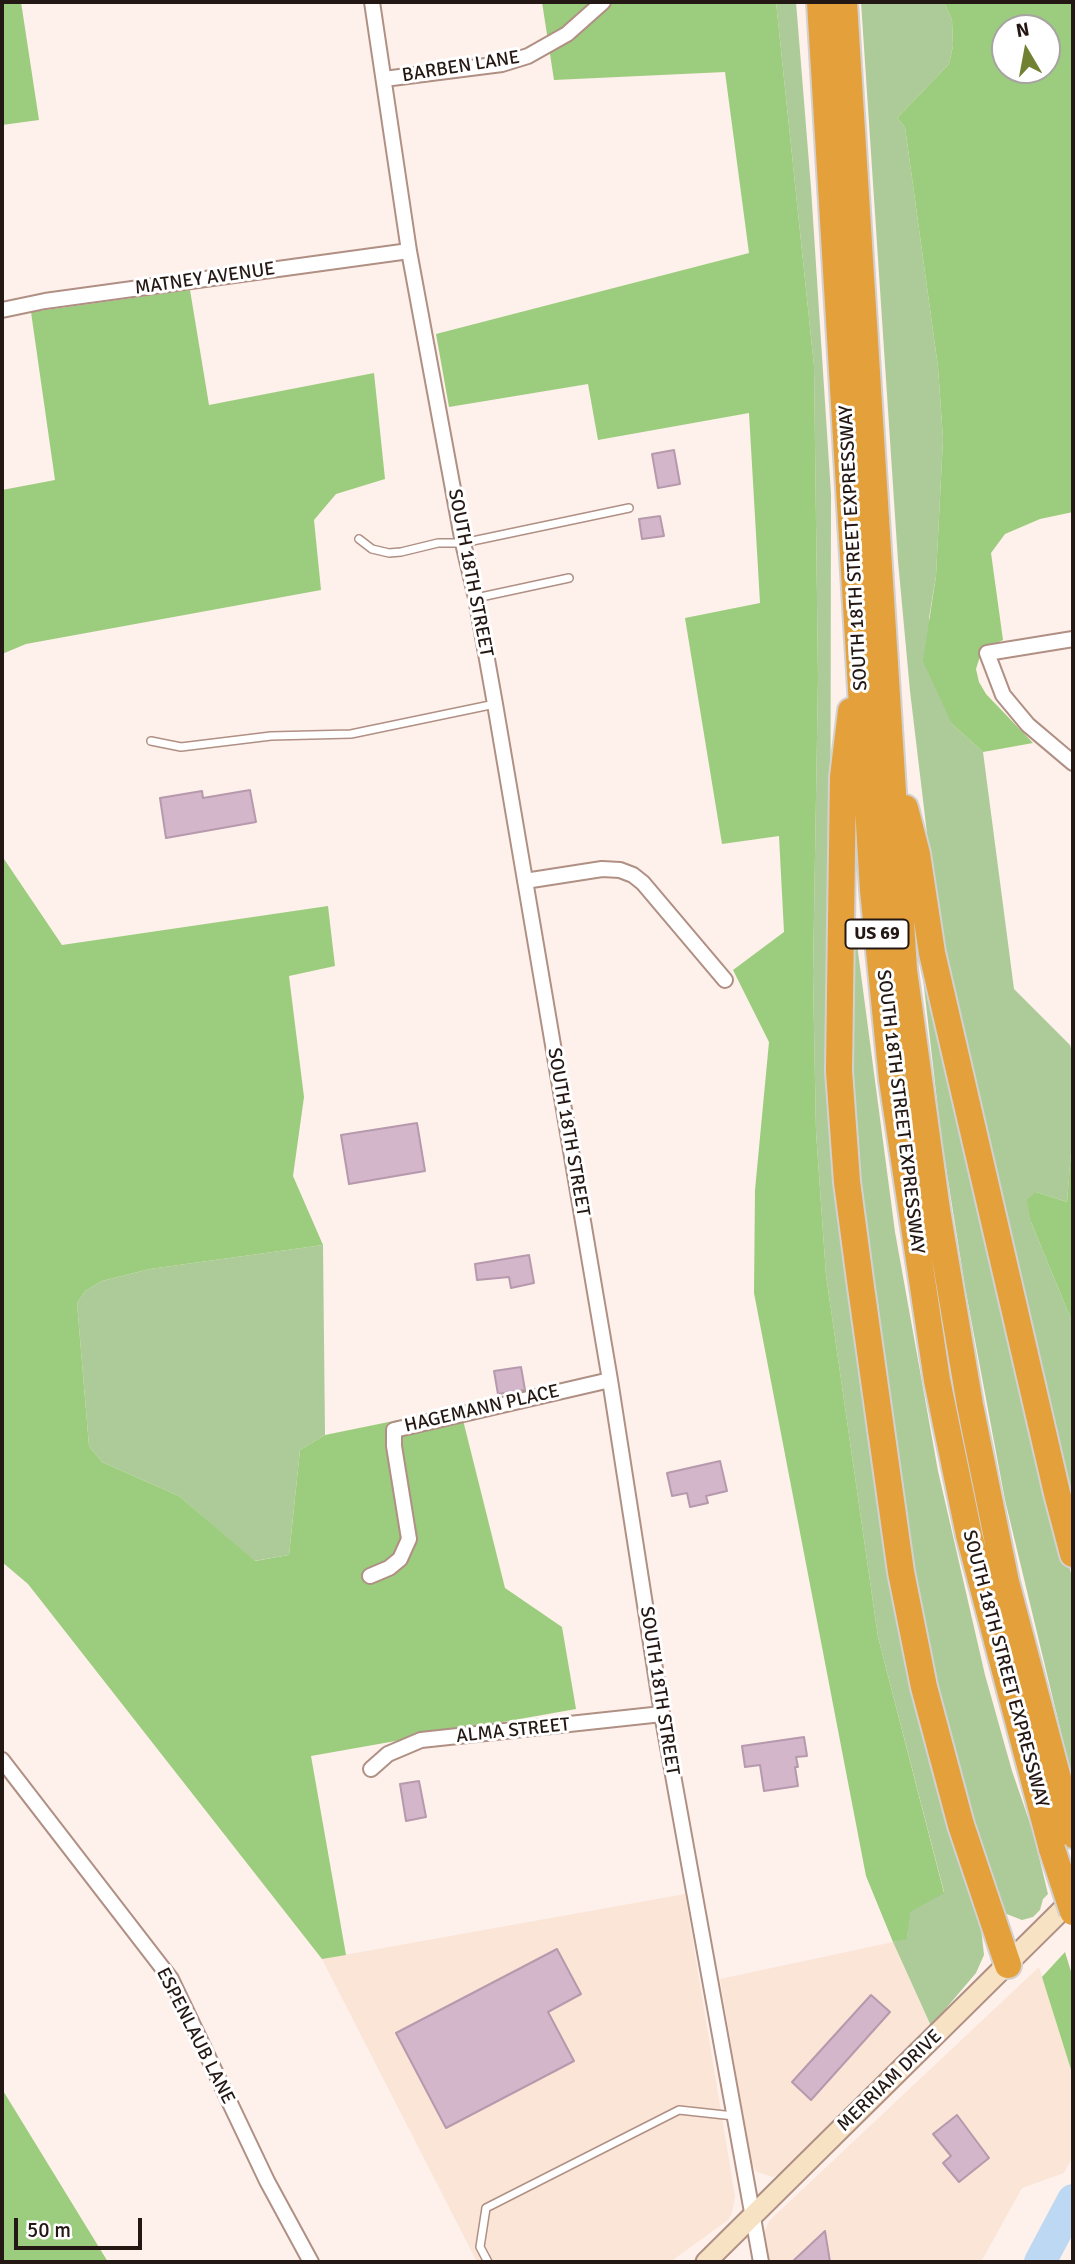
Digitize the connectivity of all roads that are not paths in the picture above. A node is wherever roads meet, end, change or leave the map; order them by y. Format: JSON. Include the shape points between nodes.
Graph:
{"nodes":[{"id":1,"x":372,"y":2,"type":"edge"},
{"id":2,"x":603,"y":2,"type":"edge"},
{"id":3,"x":820,"y":2,"type":"edge"},
{"id":4,"x":844,"y":2,"type":"edge"},
{"id":5,"x":384,"y":79,"type":"junction"},
{"id":6,"x":409,"y":251,"type":"junction"},
{"id":7,"x":2,"y":310,"type":"edge"},
{"id":8,"x":629,"y":508,"type":"dead end"},
{"id":9,"x":359,"y":540,"type":"dead end"},
{"id":10,"x":463,"y":543,"type":"junction"},
{"id":11,"x":569,"y":578,"type":"dead end"},
{"id":12,"x":476,"y":598,"type":"junction"},
{"id":13,"x":859,"y":633,"type":"junction"},
{"id":14,"x":1073,"y":639,"type":"edge"},
{"id":15,"x":495,"y":704,"type":"junction"},
{"id":16,"x":151,"y":741,"type":"dead end"},
{"id":17,"x":890,"y":753,"type":"junction"},
{"id":18,"x":1073,"y":763,"type":"edge"},
{"id":19,"x":525,"y":881,"type":"junction"},
{"id":20,"x":724,"y":980,"type":"dead end"},
{"id":21,"x":610,"y":1380,"type":"junction"},
{"id":22,"x":1073,"y":1554,"type":"edge"},
{"id":23,"x":370,"y":1576,"type":"dead end"},
{"id":24,"x":662,"y":1714,"type":"junction"},
{"id":25,"x":2,"y":1760,"type":"edge"},
{"id":26,"x":371,"y":1769,"type":"dead end"},
{"id":27,"x":1066,"y":1837,"type":"edge"},
{"id":28,"x":1073,"y":1899,"type":"edge"},
{"id":29,"x":1073,"y":1912,"type":"edge"},
{"id":30,"x":1007,"y":1965,"type":"junction"},
{"id":31,"x":736,"y":2116,"type":"junction"},
{"id":32,"x":754,"y":2215,"type":"junction"},
{"id":33,"x":310,"y":2262,"type":"edge"},
{"id":34,"x":488,"y":2262,"type":"edge"},
{"id":35,"x":706,"y":2262,"type":"edge"},
{"id":36,"x":761,"y":2262,"type":"edge"}],
"edges":[{"from":1,"to":5,"type":"street","name":"SOUTH 18TH STREET"},
{"from":2,"to":5,"type":"street","name":"BARBEN LANE","via":[[567,34],[528,56],[502,64]]},
{"from":3,"to":13,"type":"highway","name":"SOUTH 18TH STREET EXPRESSWAY","number":"US 69"},
{"from":4,"to":17,"type":"highway","name":"SOUTH 18TH STREET EXPRESSWAY","number":"US 69"},
{"from":5,"to":6,"type":"street","name":"SOUTH 18TH STREET"},
{"from":6,"to":7,"type":"street","name":"MATNEY AVENUE"},
{"from":6,"to":10,"type":"street","name":"SOUTH 18TH STREET"},
{"from":8,"to":10,"type":"lane"},
{"from":9,"to":10,"type":"lane","via":[[389,553]]},
{"from":10,"to":12,"type":"street","name":"SOUTH 18TH STREET"},
{"from":11,"to":12,"type":"lane"},
{"from":12,"to":15,"type":"street","name":"SOUTH 18TH STREET"},
{"from":13,"to":27,"type":"highway","name":"SOUTH 18TH STREET EXPRESSWAY","number":"US 69","via":[[873,890],[892,1080],[937,1380],[969,1535]]},
{"from":13,"to":30,"type":"highway","via":[[843,778],[840,891],[839,1071],[847,1182],[901,1572],[924,1687],[961,1825]]},
{"from":14,"to":18,"type":"street","via":[[986,653],[1003,695],[1028,725]]},
{"from":15,"to":16,"type":"lane","via":[[351,734],[271,736],[180,747]]},
{"from":15,"to":19,"type":"street","name":"SOUTH 18TH STREET"},
{"from":17,"to":22,"type":"highway","via":[[918,854],[932,953]]},
{"from":17,"to":27,"type":"highway","name":"SOUTH 18TH STREET EXPRESSWAY","number":"US 69","via":[[904,970],[939,1223],[1006,1582]]},
{"from":19,"to":20,"type":"street","via":[[602,869],[633,875]]},
{"from":19,"to":21,"type":"street","name":"SOUTH 18TH STREET"},
{"from":21,"to":23,"type":"street","name":"HAGEMANN PLACE","via":[[394,1430],[409,1539],[400,1559]]},
{"from":21,"to":24,"type":"street","name":"SOUTH 18TH STREET"},
{"from":24,"to":26,"type":"street","name":"ALMA STREET","via":[[421,1740],[388,1754]]},
{"from":24,"to":31,"type":"street","name":"SOUTH 18TH STREET"},
{"from":25,"to":33,"type":"street","name":"ESPENLAUB LANE","via":[[171,1979]]},
{"from":27,"to":29,"type":"highway","name":"SOUTH 18TH STREET EXPRESSWAY","number":"US 69","bridge":true},
{"from":28,"to":30,"type":"main road","name":"MERRIAM DRIVE"},
{"from":30,"to":32,"type":"main road","name":"MERRIAM DRIVE"},
{"from":31,"to":32,"type":"street","name":"SOUTH 18TH STREET"},
{"from":31,"to":34,"type":"lane","via":[[679,2110],[486,2208],[480,2247]]},
{"from":32,"to":35,"type":"main road","name":"MERRIAM DRIVE"},
{"from":32,"to":36,"type":"street","name":"SOUTH 18TH STREET"}]}
